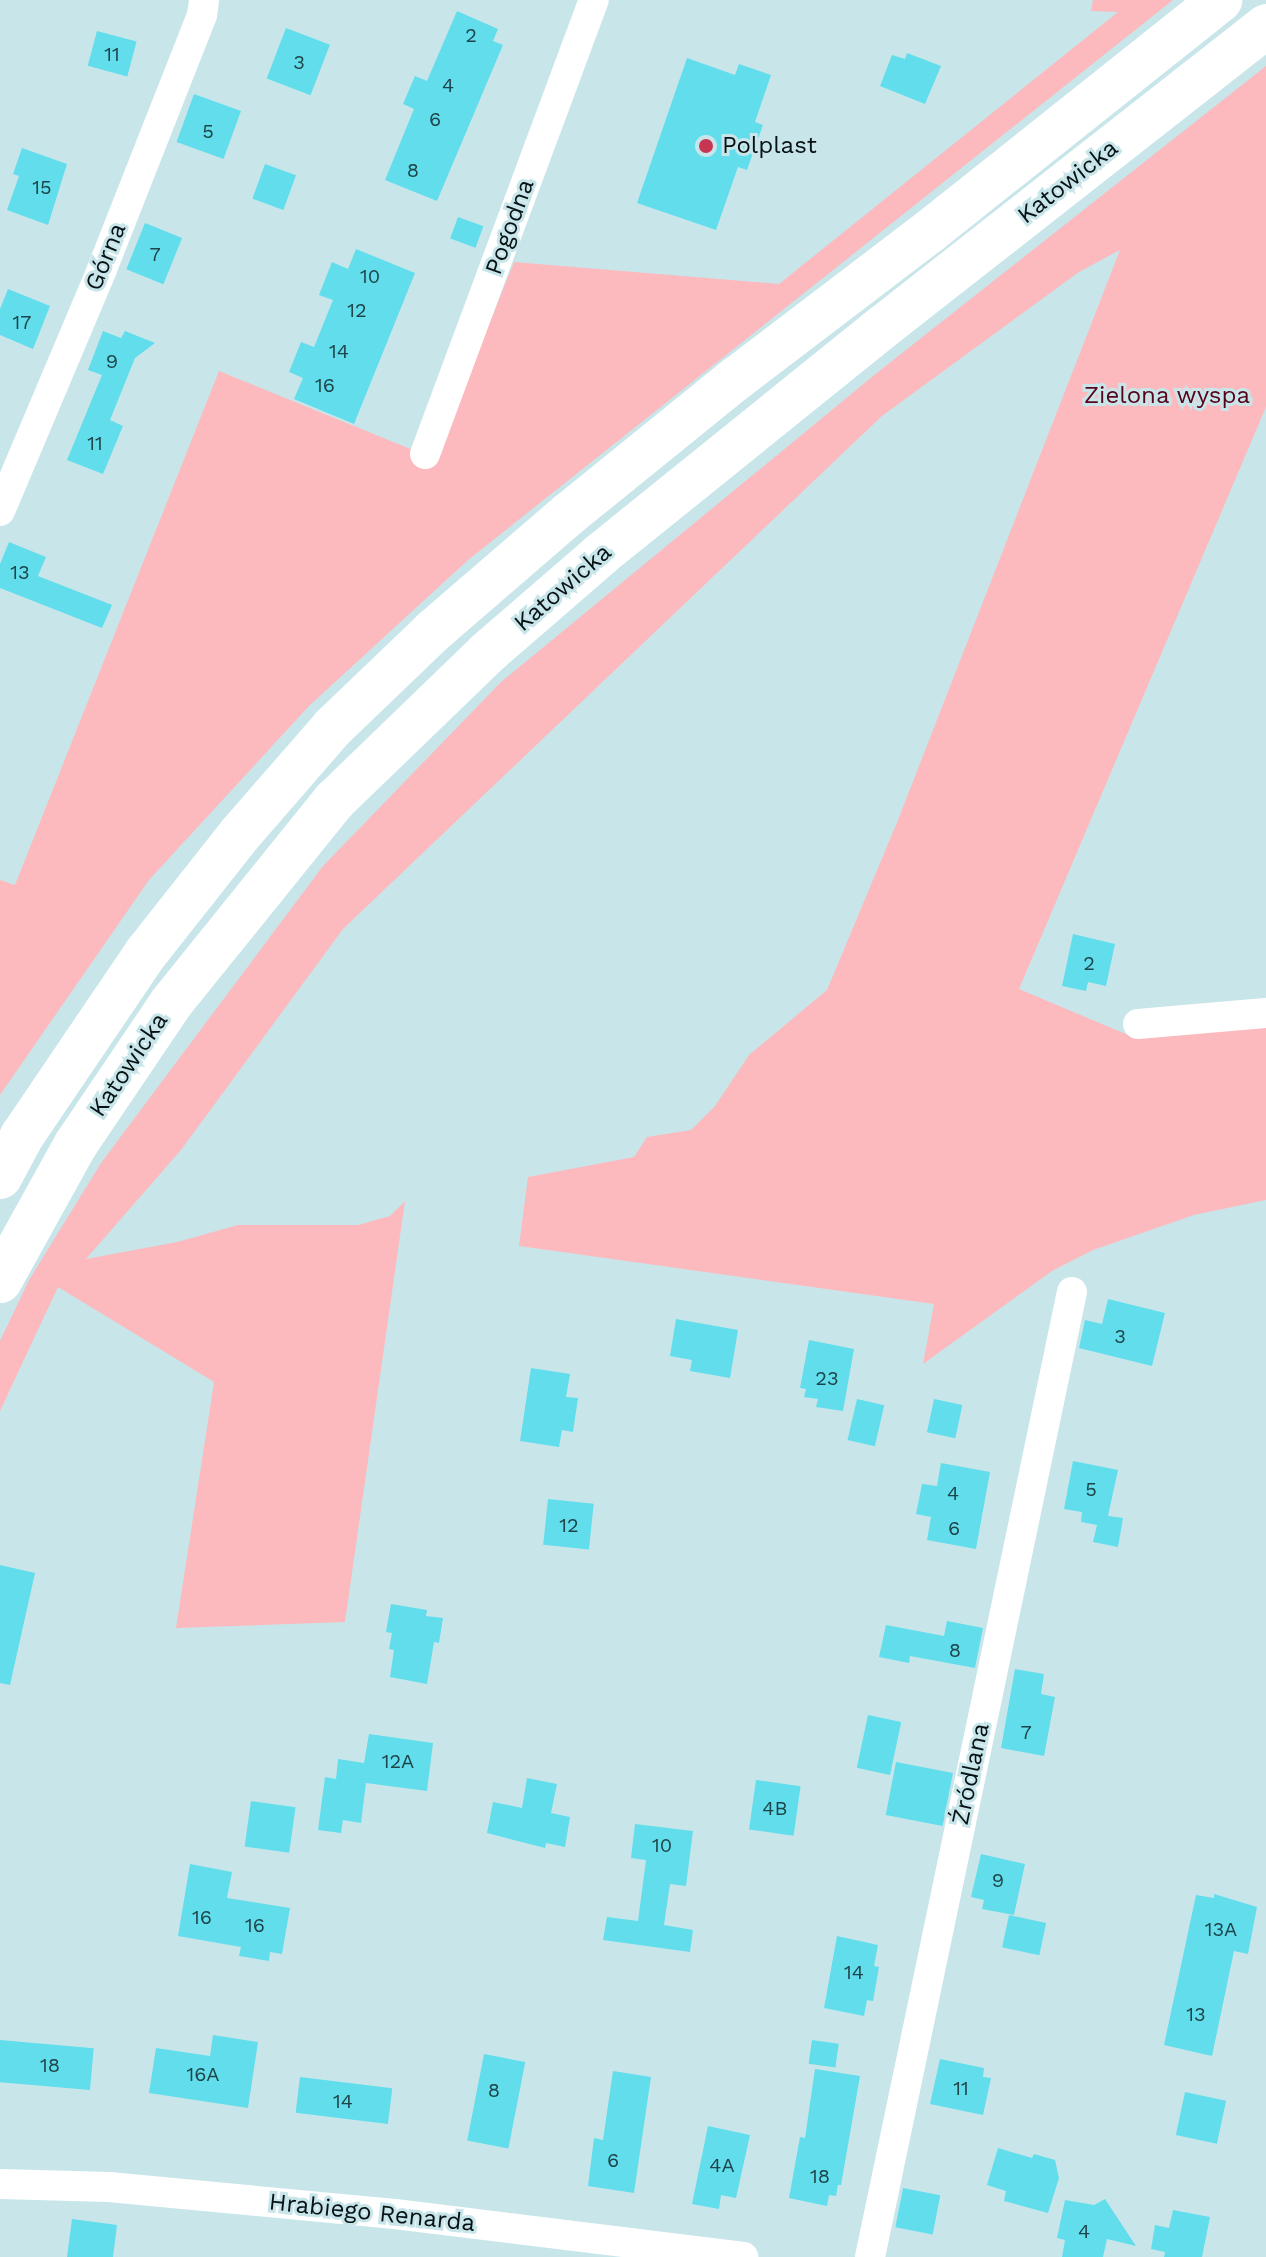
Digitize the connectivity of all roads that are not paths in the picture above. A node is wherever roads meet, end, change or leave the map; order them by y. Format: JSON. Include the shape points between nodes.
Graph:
{"nodes":[{"id":1,"x":204,"y":0,"type":"edge"},
{"id":2,"x":594,"y":0,"type":"edge"},
{"id":3,"x":1220,"y":0,"type":"edge"},
{"id":4,"x":1266,"y":26,"type":"edge"},
{"id":5,"x":425,"y":454,"type":"dead end"},
{"id":6,"x":0,"y":511,"type":"edge"},
{"id":7,"x":1266,"y":1013,"type":"edge"},
{"id":8,"x":1138,"y":1024,"type":"dead end"},
{"id":9,"x":0,"y":1177,"type":"edge"},
{"id":10,"x":0,"y":1281,"type":"edge"},
{"id":11,"x":1072,"y":1292,"type":"dead end"},
{"id":12,"x":0,"y":2184,"type":"edge"},
{"id":13,"x":743,"y":2257,"type":"edge"},
{"id":14,"x":870,"y":2257,"type":"edge"}],
"edges":[{"from":1,"to":6,"type":"street","name":"Górna","via":[[102,269]]},
{"from":2,"to":5,"type":"street","name":"Pogodna"},
{"from":3,"to":9,"type":"main road","name":"Katowicka","via":[[570,513],[432,632],[332,728],[146,953]]},
{"from":4,"to":10,"type":"main road","name":"Katowicka","via":[[600,555],[487,653],[335,800],[171,1003],[76,1144]]},
{"from":7,"to":8,"type":"street"},
{"from":11,"to":14,"type":"street","name":"Źródlana"},
{"from":12,"to":13,"type":"street","name":"Hrabiego Renarda","via":[[109,2187],[395,2214]]}]}
